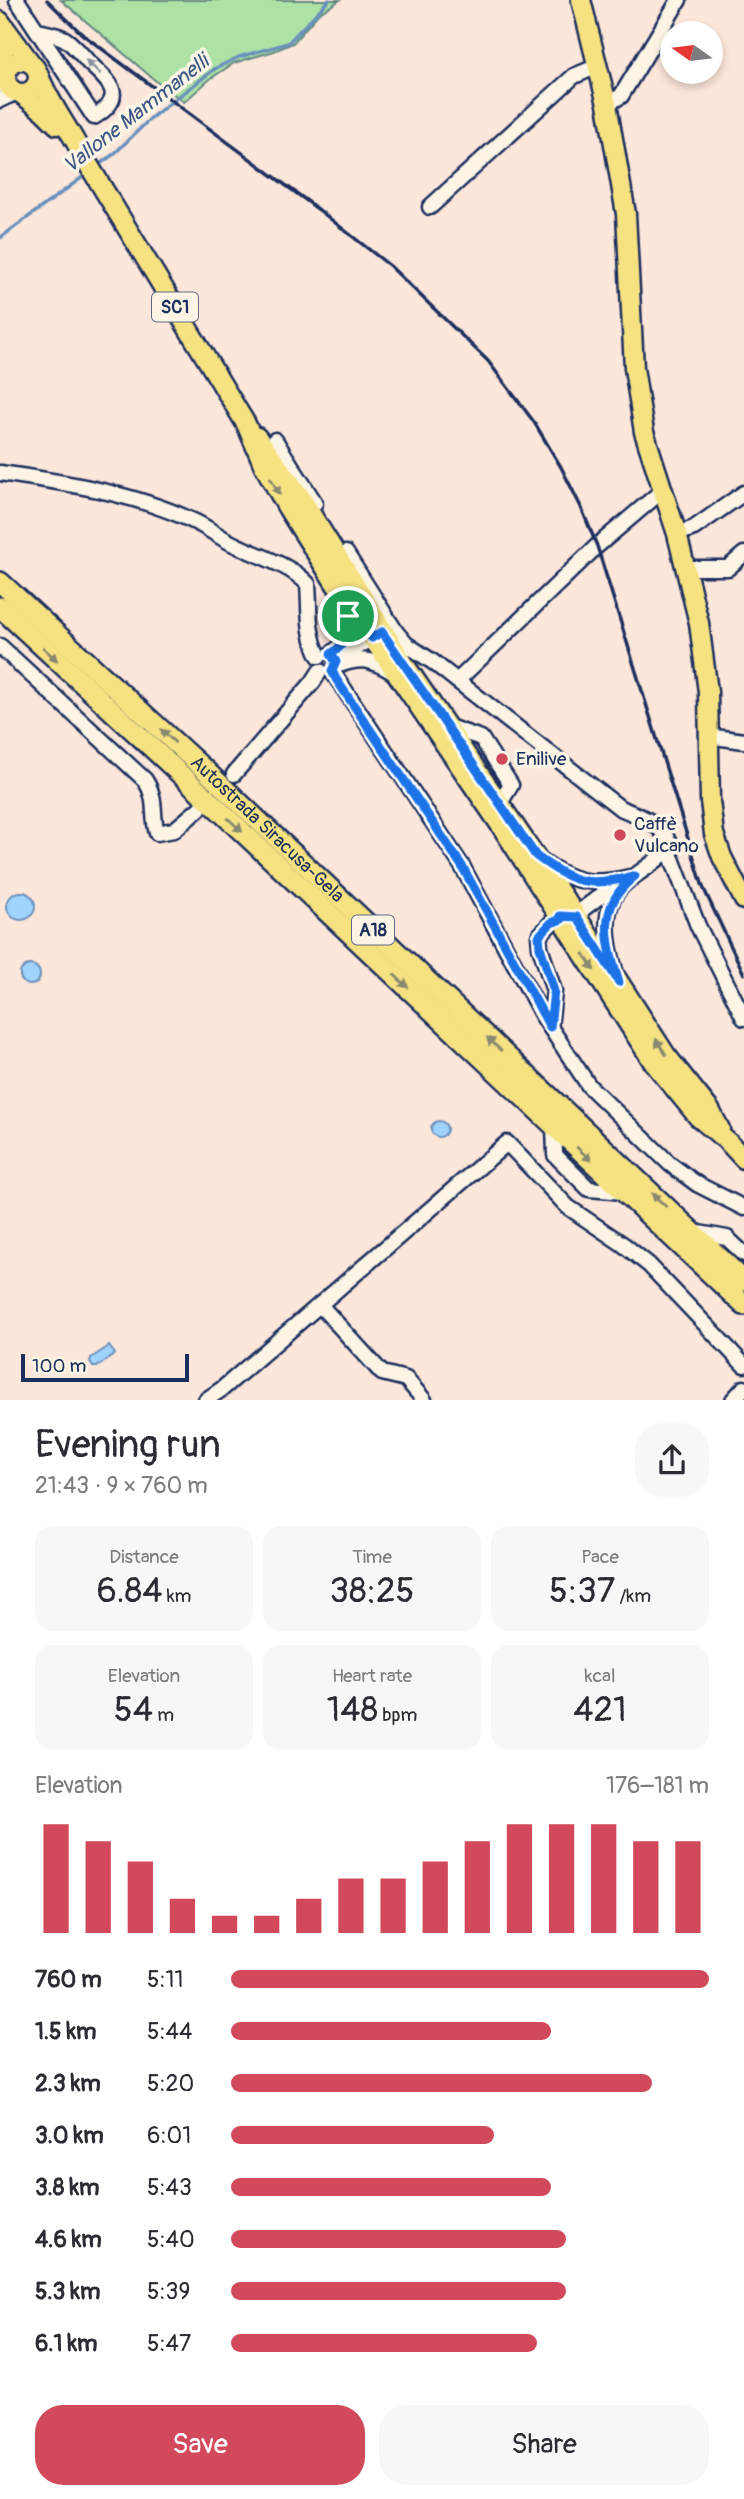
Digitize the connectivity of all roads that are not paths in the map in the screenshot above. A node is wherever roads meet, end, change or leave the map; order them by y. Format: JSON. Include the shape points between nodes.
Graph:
{"nodes":[{"id":1,"x":17,"y":0,"type":"edge"},
{"id":2,"x":581,"y":0,"type":"edge"},
{"id":3,"x":679,"y":0,"type":"edge"},
{"id":4,"x":0,"y":21,"type":"edge"},
{"id":5,"x":38,"y":31,"type":"junction"},
{"id":6,"x":0,"y":38,"type":"edge"},
{"id":7,"x":598,"y":66,"type":"junction"},
{"id":8,"x":35,"y":68,"type":"junction"},
{"id":9,"x":10,"y":84,"type":"edge"},
{"id":10,"x":0,"y":100,"type":"edge"},
{"id":11,"x":607,"y":104,"type":"junction"},
{"id":12,"x":82,"y":154,"type":"junction"},
{"id":13,"x":430,"y":207,"type":"dead end"},
{"id":14,"x":246,"y":424,"type":"junction"},
{"id":15,"x":275,"y":440,"type":"dead end"},
{"id":16,"x":0,"y":473,"type":"edge"},
{"id":17,"x":663,"y":490,"type":"junction"},
{"id":18,"x":744,"y":493,"type":"edge"},
{"id":19,"x":677,"y":534,"type":"junction"},
{"id":20,"x":744,"y":554,"type":"edge"},
{"id":21,"x":685,"y":568,"type":"junction"},
{"id":22,"x":0,"y":582,"type":"edge"},
{"id":23,"x":344,"y":597,"type":"junction"},
{"id":24,"x":0,"y":607,"type":"edge"},
{"id":25,"x":375,"y":631,"type":"junction"},
{"id":26,"x":0,"y":646,"type":"edge"},
{"id":27,"x":331,"y":661,"type":"junction"},
{"id":28,"x":396,"y":674,"type":"junction"},
{"id":29,"x":457,"y":681,"type":"junction"},
{"id":30,"x":708,"y":736,"type":"junction"},
{"id":31,"x":744,"y":741,"type":"edge"},
{"id":32,"x":234,"y":774,"type":"dead end"},
{"id":33,"x":199,"y":808,"type":"dead end"},
{"id":34,"x":666,"y":851,"type":"junction"},
{"id":35,"x":536,"y":856,"type":"junction"},
{"id":36,"x":627,"y":880,"type":"junction"},
{"id":37,"x":744,"y":900,"type":"edge"},
{"id":38,"x":568,"y":922,"type":"junction"},
{"id":39,"x":619,"y":982,"type":"junction"},
{"id":40,"x":744,"y":1018,"type":"edge"},
{"id":41,"x":550,"y":1027,"type":"junction"},
{"id":42,"x":728,"y":1142,"type":"junction"},
{"id":43,"x":744,"y":1159,"type":"edge"},
{"id":44,"x":744,"y":1209,"type":"edge"},
{"id":45,"x":693,"y":1232,"type":"junction"},
{"id":46,"x":744,"y":1254,"type":"edge"},
{"id":47,"x":744,"y":1281,"type":"edge"},
{"id":48,"x":744,"y":1304,"type":"edge"},
{"id":49,"x":320,"y":1305,"type":"junction"},
{"id":50,"x":744,"y":1365,"type":"edge"},
{"id":51,"x":744,"y":1388,"type":"edge"},
{"id":52,"x":206,"y":1400,"type":"edge"},
{"id":53,"x":424,"y":1400,"type":"edge"},
{"id":54,"x":733,"y":1400,"type":"edge"}],
"edges":[{"from":1,"to":5,"type":"street"},
{"from":2,"to":7,"type":"main road"},
{"from":3,"to":11,"type":"street","via":[[621,96]]},
{"from":4,"to":8,"type":"main road"},
{"from":5,"to":5,"type":"street","one_way":true,"via":[[94,117],[107,110],[113,92],[109,82],[65,39]]},
{"from":6,"to":9,"type":"main road"},
{"from":7,"to":11,"type":"main road"},
{"from":7,"to":13,"type":"street","via":[[575,76]]},
{"from":8,"to":9,"type":"main road","via":[[16,62]]},
{"from":8,"to":9,"type":"main road","via":[[39,79],[34,88]]},
{"from":8,"to":12,"type":"main road"},
{"from":9,"to":10,"type":"street"},
{"from":9,"to":12,"type":"main road","via":[[51,118]]},
{"from":11,"to":17,"type":"main road","via":[[626,214],[634,368],[644,432]]},
{"from":12,"to":14,"type":"main road","number":"SC1"},
{"from":14,"to":23,"type":"main road","number":"SC1","one_way":true,"via":[[288,509]]},
{"from":14,"to":25,"type":"main road","number":"SC1","via":[[293,486]]},
{"from":15,"to":29,"type":"street","via":[[396,632]]},
{"from":16,"to":27,"type":"street","via":[[138,501],[192,520],[298,574],[308,584],[312,642]]},
{"from":17,"to":19,"type":"main road"},
{"from":17,"to":29,"type":"street"},
{"from":18,"to":19,"type":"street","via":[[694,528]]},
{"from":19,"to":21,"type":"main road"},
{"from":20,"to":21,"type":"street","via":[[728,568]]},
{"from":21,"to":30,"type":"main road","via":[[699,623]]},
{"from":45,"to":22,"type":"highway","name":"Autostrada Siracusa-Gela","number":"A18","one_way":true},
{"from":23,"to":25,"type":"main road","number":"SC1"},
{"from":23,"to":27,"type":"street","via":[[348,625]]},
{"from":24,"to":48,"type":"highway","name":"Autostrada Siracusa-Gela","number":"A18","one_way":true},
{"from":25,"to":27,"type":"street"},
{"from":25,"to":28,"type":"main road","number":"SC1"},
{"from":25,"to":35,"type":"main road","number":"SC1"},
{"from":26,"to":33,"type":"street","via":[[145,780],[155,800],[158,833],[174,830]]},
{"from":27,"to":28,"type":"street","via":[[363,659]]},
{"from":27,"to":32,"type":"street"},
{"from":27,"to":41,"type":"street","via":[[462,866]]},
{"from":28,"to":38,"type":"main road","number":"SC1"},
{"from":29,"to":34,"type":"street","via":[[620,808],[653,823],[665,833]]},
{"from":30,"to":31,"type":"street"},
{"from":30,"to":37,"type":"main road","via":[[714,834]]},
{"from":34,"to":36,"type":"street"},
{"from":34,"to":40,"type":"street"},
{"from":35,"to":36,"type":"street","via":[[574,880]]},
{"from":35,"to":38,"type":"main road","number":"SC1"},
{"from":36,"to":38,"type":"street","via":[[588,915]]},
{"from":36,"to":39,"type":"street","via":[[614,897],[607,929]]},
{"from":38,"to":39,"type":"main road","number":"SC1"},
{"from":38,"to":41,"type":"street","via":[[551,923],[539,936],[554,991]]},
{"from":38,"to":42,"type":"main road","number":"SC1","one_way":true,"via":[[653,1062],[698,1117]]},
{"from":42,"to":39,"type":"main road","number":"SC1","one_way":true},
{"from":41,"to":44,"type":"street","via":[[589,1086],[670,1164]]},
{"from":42,"to":43,"type":"main road","number":"SC1"},
{"from":45,"to":46,"type":"street","via":[[727,1238]]},
{"from":45,"to":47,"type":"highway","name":"Autostrada Siracusa-Gela","number":"A18"},
{"from":49,"to":50,"type":"street","via":[[507,1143],[568,1207],[649,1265]]},
{"from":49,"to":52,"type":"street"},
{"from":49,"to":53,"type":"street","via":[[382,1373],[406,1379]]},
{"from":51,"to":54,"type":"street"}]}
